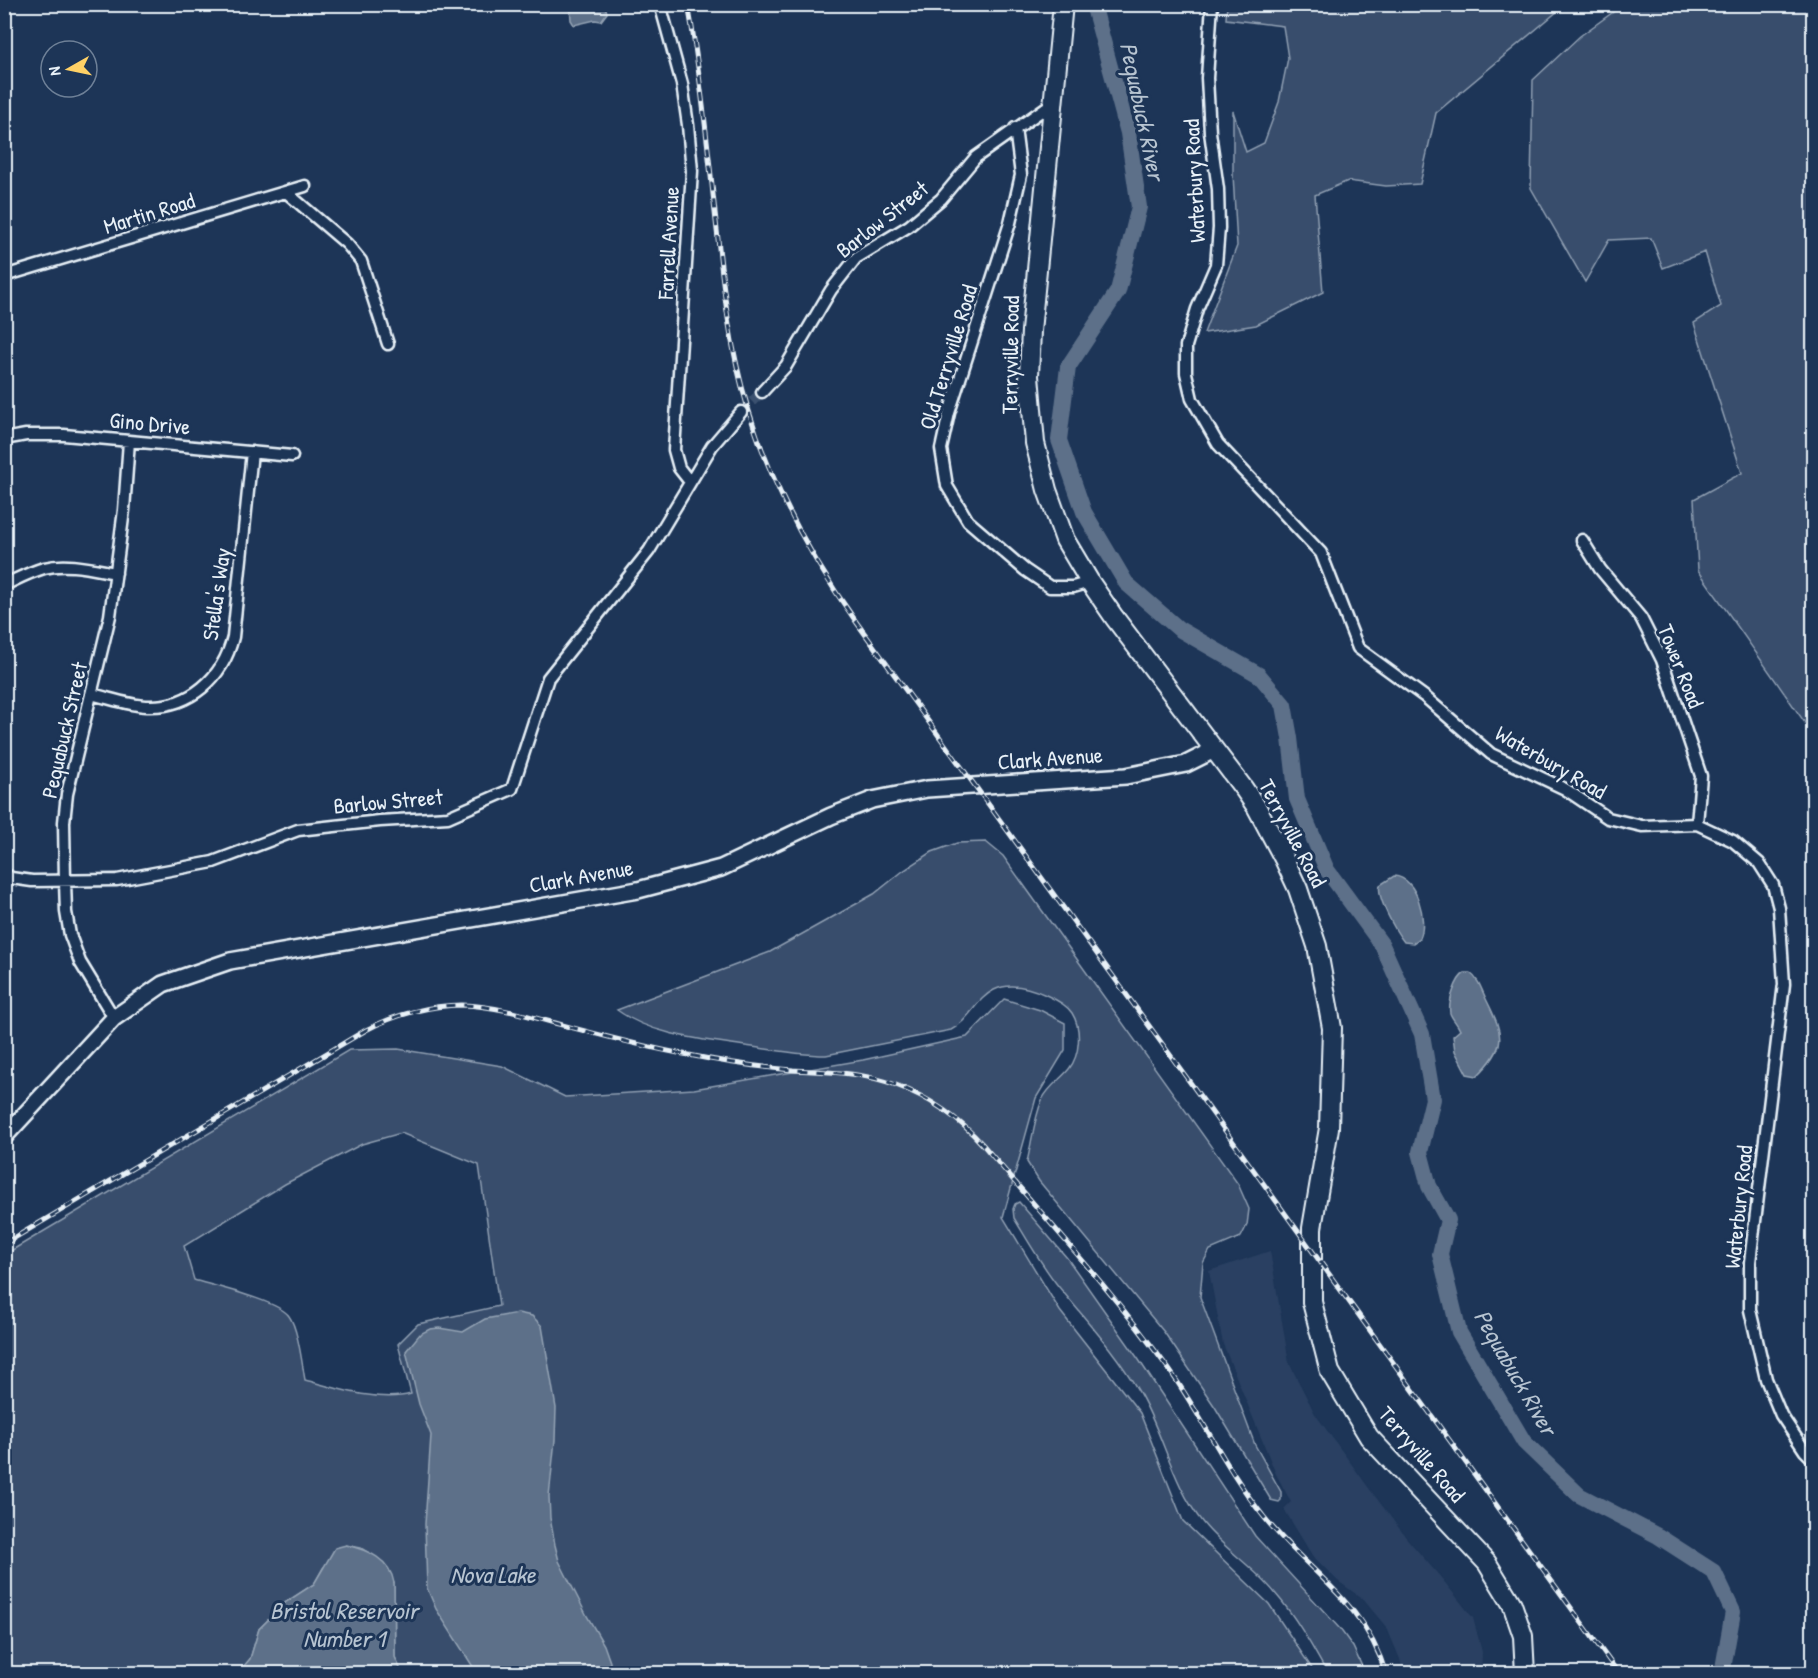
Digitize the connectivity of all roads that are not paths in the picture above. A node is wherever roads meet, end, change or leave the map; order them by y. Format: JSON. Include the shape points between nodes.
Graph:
{"nodes":[{"id":1,"x":660,"y":4,"type":"edge"},
{"id":2,"x":1063,"y":4,"type":"edge"},
{"id":3,"x":1212,"y":4,"type":"edge"},
{"id":4,"x":1054,"y":102,"type":"junction"},
{"id":5,"x":1015,"y":128,"type":"junction"},
{"id":6,"x":305,"y":186,"type":"dead end"},
{"id":7,"x":286,"y":192,"type":"junction"},
{"id":8,"x":4,"y":276,"type":"edge"},
{"id":9,"x":388,"y":344,"type":"dead end"},
{"id":10,"x":762,"y":392,"type":"tunnel mouth"},
{"id":11,"x":741,"y":412,"type":"tunnel mouth"},
{"id":12,"x":4,"y":439,"type":"edge"},
{"id":13,"x":129,"y":441,"type":"junction"},
{"id":14,"x":252,"y":452,"type":"junction"},
{"id":15,"x":292,"y":456,"type":"dead end"},
{"id":16,"x":690,"y":482,"type":"junction"},
{"id":17,"x":1582,"y":540,"type":"dead end"},
{"id":18,"x":116,"y":573,"type":"junction"},
{"id":19,"x":1090,"y":582,"type":"junction"},
{"id":20,"x":4,"y":585,"type":"edge"},
{"id":21,"x":91,"y":694,"type":"junction"},
{"id":22,"x":1214,"y":750,"type":"junction"},
{"id":23,"x":1697,"y":824,"type":"junction"},
{"id":24,"x":4,"y":873,"type":"edge"},
{"id":25,"x":65,"y":881,"type":"junction"},
{"id":26,"x":114,"y":1018,"type":"junction"},
{"id":27,"x":4,"y":1137,"type":"edge"},
{"id":28,"x":1814,"y":1460,"type":"edge"},
{"id":29,"x":1525,"y":1674,"type":"edge"}],
"edges":[{"from":1,"to":16,"type":"street","name":"Farrell Avenue","via":[[682,84],[691,159],[674,450],[679,468]]},
{"from":2,"to":4,"type":"highway","name":"Terryville Road"},
{"from":3,"to":23,"type":"street","name":"Waterbury Road","via":[[1207,78],[1219,228],[1216,265],[1186,346],[1186,373],[1192,399],[1218,444],[1321,553],[1358,648],[1425,697],[1491,754],[1565,789],[1608,818],[1642,826]]},
{"from":4,"to":5,"type":"street","name":"Barlow Street"},
{"from":4,"to":19,"type":"highway","name":"Terryville Road","via":[[1031,331],[1030,409],[1047,490],[1065,540]]},
{"from":5,"to":10,"type":"street","name":"Barlow Street","via":[[976,157],[941,199],[909,226],[850,265],[786,366]]},
{"from":5,"to":19,"type":"street","name":"Old Terryville Road","via":[[1021,176],[1010,223],[949,413],[941,448],[947,486],[968,521],[1050,587],[1073,588]]},
{"from":6,"to":7,"type":"street","name":"Martin Road"},
{"from":7,"to":8,"type":"street","name":"Martin Road"},
{"from":7,"to":9,"type":"street","via":[[347,244],[361,261]]},
{"from":11,"to":16,"type":"street","name":"Barlow Street","via":[[712,446]]},
{"from":12,"to":13,"type":"street","name":"Gino Drive","via":[[64,435]]},
{"from":13,"to":14,"type":"street","name":"Gino Drive"},
{"from":13,"to":18,"type":"street","name":"Pequabuck Street"},
{"from":14,"to":15,"type":"street","name":"Gino Drive"},
{"from":14,"to":21,"type":"street","name":"Stella's Way","via":[[233,631],[219,671],[201,690],[166,705],[142,706]]},
{"from":16,"to":25,"type":"street","name":"Barlow Street","via":[[648,551],[548,678],[512,789],[448,817],[298,830],[213,862],[117,880]]},
{"from":17,"to":23,"type":"street","name":"Tower Road","via":[[1600,569],[1641,618],[1662,660],[1701,776]]},
{"from":18,"to":20,"type":"street","via":[[53,566]]},
{"from":18,"to":21,"type":"street","name":"Pequabuck Street"},
{"from":19,"to":22,"type":"highway","name":"Terryville Road"},
{"from":21,"to":25,"type":"street","name":"Pequabuck Street","via":[[66,804]]},
{"from":22,"to":26,"type":"main road","name":"Clark Avenue","via":[[1186,764],[1134,774],[927,789],[872,800],[721,868],[638,890],[230,961],[163,984]]},
{"from":22,"to":29,"type":"highway","name":"Terryville Road","via":[[1257,808],[1284,859],[1308,915],[1322,970],[1332,1028],[1329,1128],[1312,1228],[1312,1302],[1330,1372],[1370,1437],[1487,1563],[1512,1604],[1523,1636]]},
{"from":23,"to":28,"type":"street","name":"Waterbury Road","via":[[1733,841],[1759,863],[1773,885],[1779,908],[1784,984],[1750,1262],[1750,1310],[1766,1379],[1782,1415]]},
{"from":24,"to":25,"type":"street","name":"Barlow Street","via":[[32,881]]},
{"from":25,"to":26,"type":"street","name":"Pequabuck Street","via":[[67,919],[74,948]]},
{"from":26,"to":27,"type":"main road","name":"Clark Avenue"}]}
